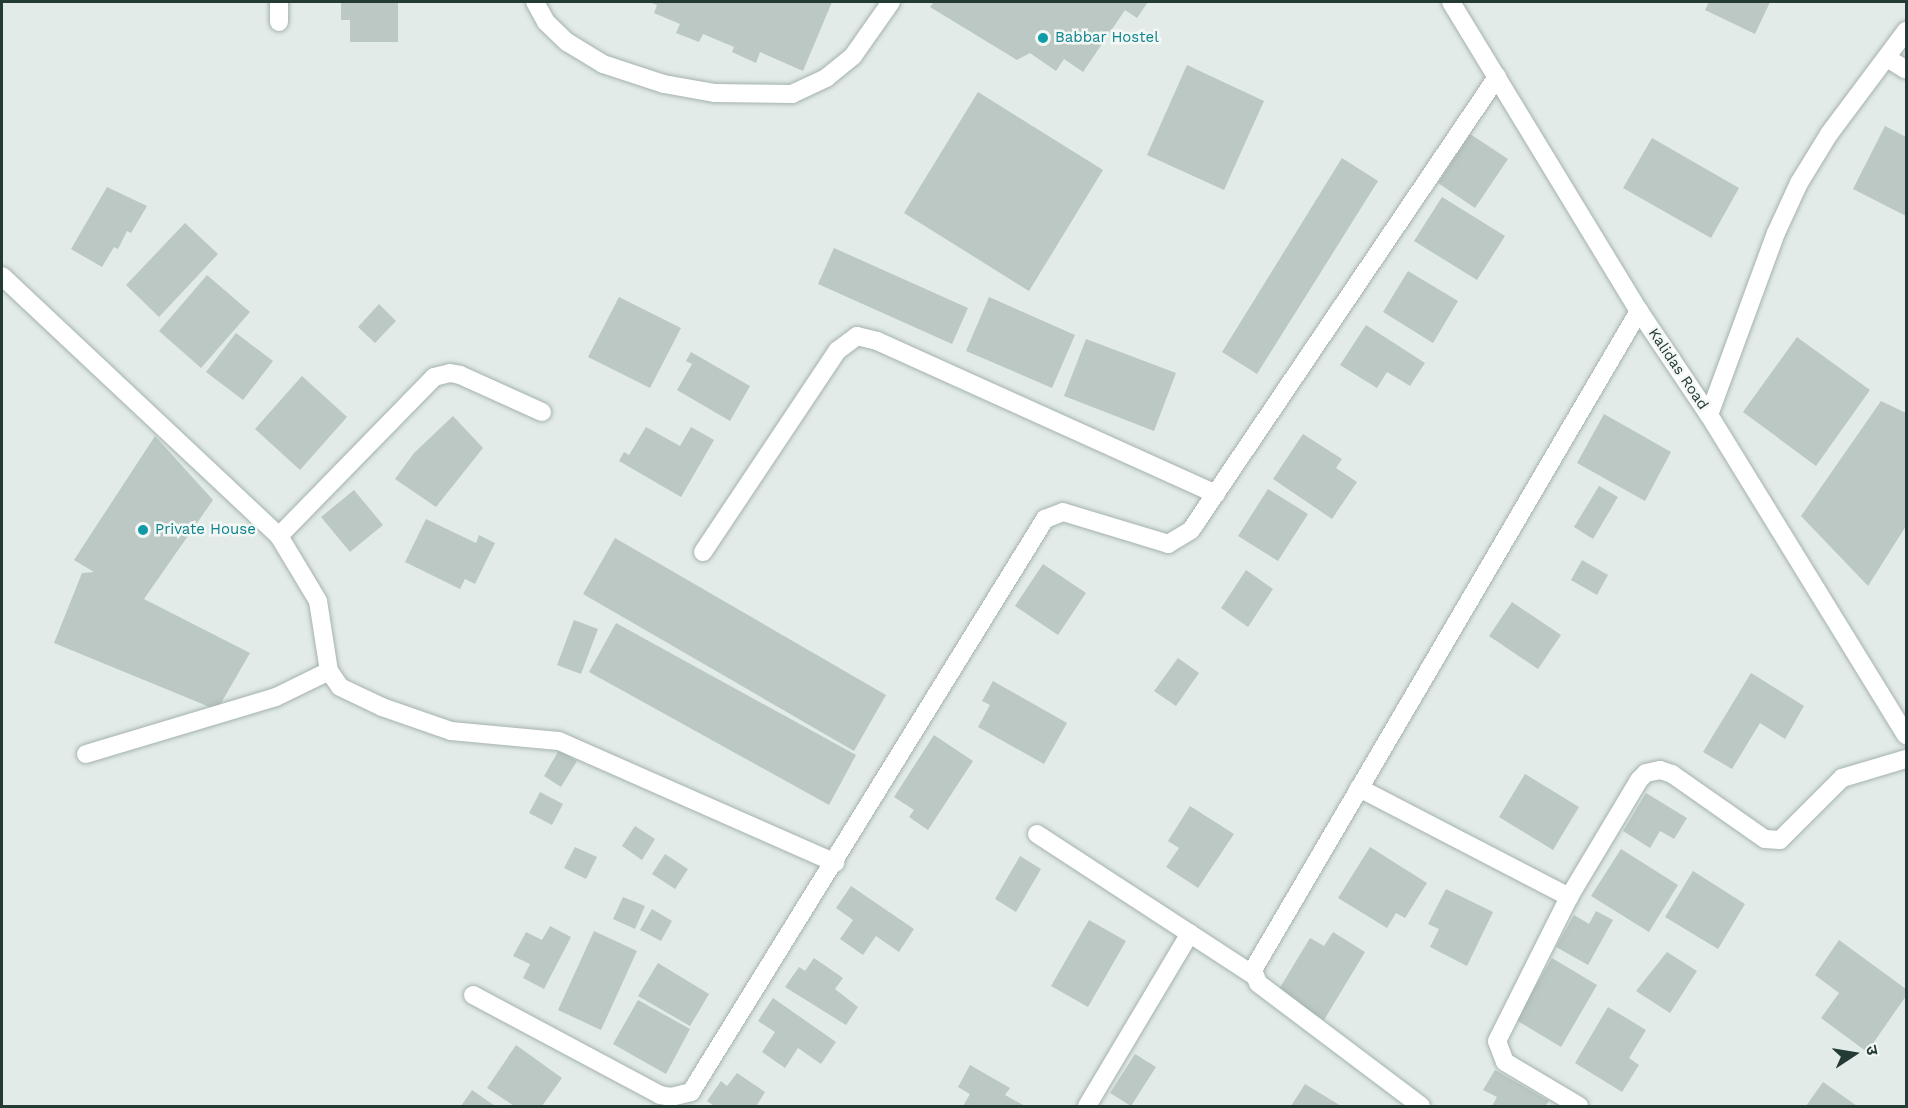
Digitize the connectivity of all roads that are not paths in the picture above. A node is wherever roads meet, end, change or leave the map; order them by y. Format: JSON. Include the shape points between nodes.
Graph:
{"nodes":[{"id":1,"x":279,"y":2,"type":"edge"},
{"id":2,"x":535,"y":2,"type":"edge"},
{"id":3,"x":891,"y":2,"type":"edge"},
{"id":4,"x":1451,"y":2,"type":"edge"},
{"id":5,"x":1466,"y":10,"type":"edge"},
{"id":6,"x":279,"y":22,"type":"dead end"},
{"id":7,"x":1906,"y":31,"type":"edge"},
{"id":8,"x":1887,"y":58,"type":"junction"},
{"id":9,"x":1906,"y":70,"type":"edge"},
{"id":10,"x":1497,"y":77,"type":"junction"},
{"id":11,"x":2,"y":276,"type":"edge"},
{"id":12,"x":1639,"y":311,"type":"junction"},
{"id":13,"x":542,"y":412,"type":"dead end"},
{"id":14,"x":1709,"y":415,"type":"junction"},
{"id":15,"x":1216,"y":494,"type":"junction"},
{"id":16,"x":279,"y":536,"type":"junction"},
{"id":17,"x":703,"y":552,"type":"dead end"},
{"id":18,"x":329,"y":671,"type":"junction"},
{"id":19,"x":1906,"y":735,"type":"edge"},
{"id":20,"x":86,"y":754,"type":"dead end"},
{"id":21,"x":1906,"y":759,"type":"edge"},
{"id":22,"x":1359,"y":788,"type":"junction"},
{"id":23,"x":1037,"y":834,"type":"dead end"},
{"id":24,"x":835,"y":863,"type":"junction"},
{"id":25,"x":1569,"y":897,"type":"junction"},
{"id":26,"x":1190,"y":933,"type":"junction"},
{"id":27,"x":1253,"y":975,"type":"junction"},
{"id":28,"x":474,"y":994,"type":"dead end"},
{"id":29,"x":1087,"y":1107,"type":"edge"},
{"id":30,"x":1421,"y":1107,"type":"edge"},
{"id":31,"x":1578,"y":1107,"type":"edge"}],
"edges":[{"from":1,"to":6,"type":"street"},
{"from":2,"to":3,"type":"street","via":[[546,22],[567,42],[603,64],[664,84],[715,93],[792,94],[826,78],[853,56]]},
{"from":4,"to":5,"type":"street","name":"Kalidas Road"},
{"from":5,"to":10,"type":"street","name":"Kalidas Road"},
{"from":7,"to":8,"type":"street"},
{"from":8,"to":9,"type":"street"},
{"from":8,"to":14,"type":"street","via":[[1829,134],[1799,183],[1776,233]]},
{"from":10,"to":12,"type":"street","name":"Kalidas Road"},
{"from":10,"to":15,"type":"street"},
{"from":11,"to":16,"type":"street"},
{"from":12,"to":14,"type":"street","name":"Kalidas Road"},
{"from":12,"to":22,"type":"street"},
{"from":13,"to":16,"type":"street","via":[[460,375],[442,373],[426,383]]},
{"from":14,"to":19,"type":"street","name":"Kalidas Road"},
{"from":15,"to":17,"type":"street","via":[[878,341],[857,336],[837,351]]},
{"from":15,"to":24,"type":"street","via":[[1191,530],[1168,544],[1063,512],[1045,519]]},
{"from":16,"to":18,"type":"street","via":[[318,602]]},
{"from":18,"to":20,"type":"street","via":[[276,697]]},
{"from":18,"to":24,"type":"street","via":[[340,687],[363,699],[451,731],[559,741]]},
{"from":21,"to":25,"type":"street","via":[[1842,778],[1786,836],[1772,840],[1672,774],[1660,770],[1646,773]]},
{"from":22,"to":25,"type":"street"},
{"from":22,"to":27,"type":"street","via":[[1255,964]]},
{"from":23,"to":26,"type":"street"},
{"from":24,"to":28,"type":"street","via":[[700,1082],[683,1096],[660,1095]]},
{"from":25,"to":31,"type":"street","via":[[1497,1041],[1506,1062]]},
{"from":26,"to":27,"type":"street"},
{"from":26,"to":29,"type":"street"},
{"from":27,"to":30,"type":"street","via":[[1258,983]]}]}
